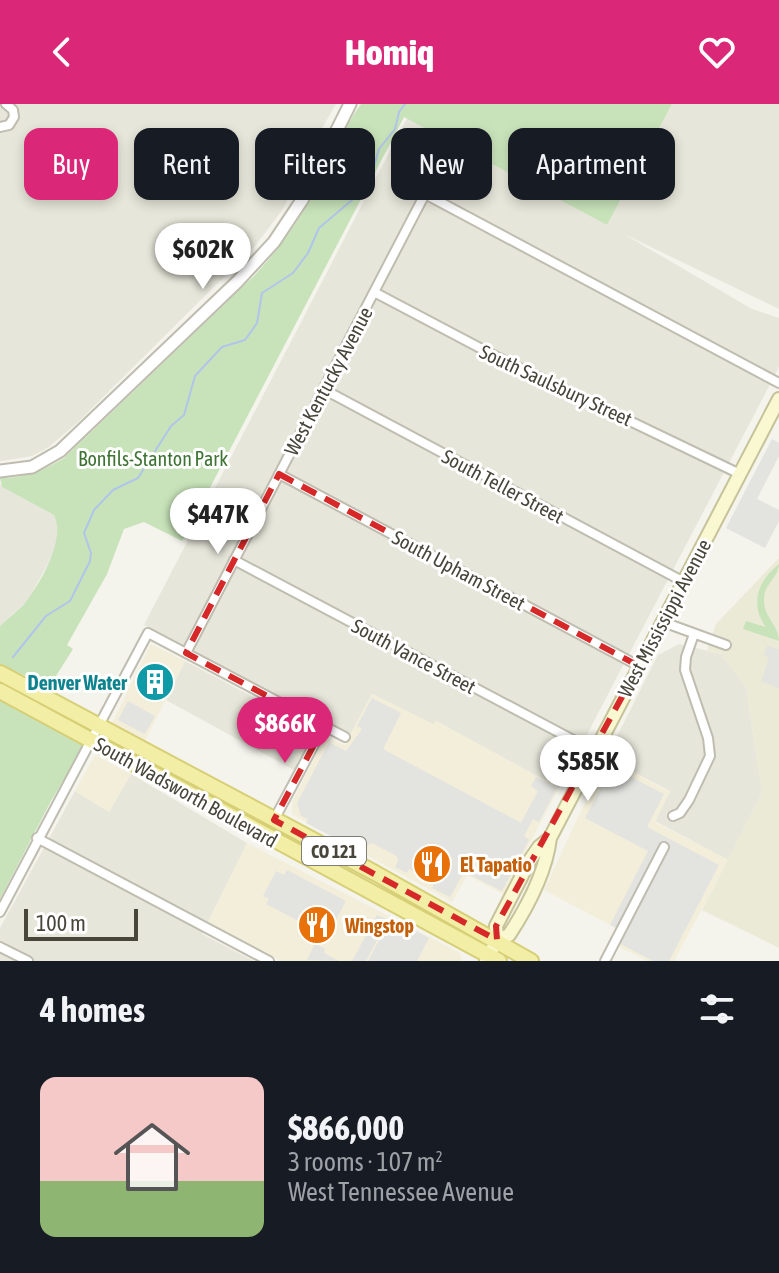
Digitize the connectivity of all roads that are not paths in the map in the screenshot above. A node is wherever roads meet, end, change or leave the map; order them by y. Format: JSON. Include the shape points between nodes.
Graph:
{"nodes":[{"id":1,"x":350,"y":104,"type":"edge"},
{"id":2,"x":11,"y":105,"type":"edge"},
{"id":3,"x":0,"y":127,"type":"edge"},
{"id":4,"x":374,"y":292,"type":"junction"},
{"id":5,"x":779,"y":383,"type":"edge"},
{"id":6,"x":323,"y":389,"type":"junction"},
{"id":7,"x":779,"y":399,"type":"edge"},
{"id":8,"x":0,"y":471,"type":"edge"},
{"id":9,"x":279,"y":474,"type":"junction"},
{"id":10,"x":740,"y":474,"type":"junction"},
{"id":11,"x":234,"y":560,"type":"junction"},
{"id":12,"x":684,"y":582,"type":"junction"},
{"id":13,"x":663,"y":622,"type":"junction"},
{"id":14,"x":694,"y":634,"type":"junction"},
{"id":15,"x":726,"y":645,"type":"dead end"},
{"id":16,"x":186,"y":653,"type":"junction"},
{"id":17,"x":639,"y":666,"type":"junction"},
{"id":18,"x":0,"y":673,"type":"edge"},
{"id":19,"x":0,"y":691,"type":"edge"},
{"id":20,"x":324,"y":726,"type":"junction"},
{"id":21,"x":96,"y":734,"type":"junction"},
{"id":22,"x":345,"y":737,"type":"dead end"},
{"id":23,"x":594,"y":751,"type":"junction"},
{"id":24,"x":673,"y":816,"type":"dead end"},
{"id":25,"x":274,"y":820,"type":"junction"},
{"id":26,"x":37,"y":838,"type":"junction"},
{"id":27,"x":664,"y":847,"type":"dead end"},
{"id":28,"x":303,"y":856,"type":"junction"},
{"id":29,"x":375,"y":873,"type":"junction"},
{"id":30,"x":0,"y":912,"type":"edge"},
{"id":31,"x":497,"y":940,"type":"junction"},
{"id":32,"x":0,"y":947,"type":"edge"},
{"id":33,"x":491,"y":959,"type":"edge"},
{"id":34,"x":28,"y":961,"type":"edge"},
{"id":35,"x":269,"y":961,"type":"edge"},
{"id":36,"x":531,"y":961,"type":"edge"},
{"id":37,"x":605,"y":961,"type":"edge"}],
"edges":[{"from":1,"to":8,"type":"street","via":[[298,208],[264,255],[73,440],[32,467]]},
{"from":2,"to":3,"type":"street","via":[[12,122]]},
{"from":4,"to":5,"type":"street","name":"West Kentucky Avenue","via":[[425,194]]},
{"from":4,"to":6,"type":"street","name":"West Kentucky Avenue"},
{"from":4,"to":10,"type":"street","name":"South Saulsbury Street"},
{"from":6,"to":9,"type":"street","name":"West Kentucky Avenue"},
{"from":6,"to":12,"type":"street","name":"South Teller Street"},
{"from":7,"to":10,"type":"main road","name":"West Mississippi Avenue"},
{"from":9,"to":11,"type":"street","name":"West Kentucky Avenue"},
{"from":9,"to":17,"type":"street","name":"South Upham Street"},
{"from":10,"to":12,"type":"main road","name":"West Mississippi Avenue"},
{"from":11,"to":16,"type":"street","name":"West Kentucky Avenue"},
{"from":11,"to":23,"type":"street","name":"South Vance Street"},
{"from":12,"to":13,"type":"main road","name":"West Mississippi Avenue"},
{"from":13,"to":14,"type":"street"},
{"from":13,"to":17,"type":"main road","name":"West Mississippi Avenue"},
{"from":14,"to":15,"type":"street"},
{"from":14,"to":24,"type":"street","via":[[685,670],[710,756],[689,800]]},
{"from":16,"to":20,"type":"street"},
{"from":16,"to":21,"type":"street","via":[[148,633]]},
{"from":17,"to":23,"type":"main road","name":"West Mississippi Avenue"},
{"from":18,"to":21,"type":"main road","name":"South Wadsworth Boulevard","number":"CO 121"},
{"from":19,"to":21,"type":"main road","name":"South Wadsworth Boulevard","number":"CO 121"},
{"from":20,"to":22,"type":"street"},
{"from":20,"to":25,"type":"street"},
{"from":21,"to":25,"type":"main road","name":"South Wadsworth Boulevard","number":"CO 121"},
{"from":21,"to":26,"type":"street"},
{"from":21,"to":28,"type":"main road","name":"South Wadsworth Boulevard","number":"CO 121"},
{"from":23,"to":31,"type":"main road","name":"West Mississippi Avenue","via":[[550,838],[523,911],[509,935]]},
{"from":25,"to":29,"type":"main road","name":"South Wadsworth Boulevard","number":"CO 121"},
{"from":26,"to":30,"type":"street"},
{"from":26,"to":35,"type":"street"},
{"from":27,"to":37,"type":"street"},
{"from":28,"to":29,"type":"main road","via":[[370,878]]},
{"from":28,"to":33,"type":"main road","name":"South Wadsworth Boulevard","number":"CO 121"},
{"from":29,"to":31,"type":"main road","name":"South Wadsworth Boulevard","number":"CO 121"},
{"from":31,"to":33,"type":"main road","name":"West Mississippi Avenue"},
{"from":31,"to":36,"type":"main road","name":"South Wadsworth Boulevard","number":"CO 121"},
{"from":32,"to":34,"type":"street"}]}
